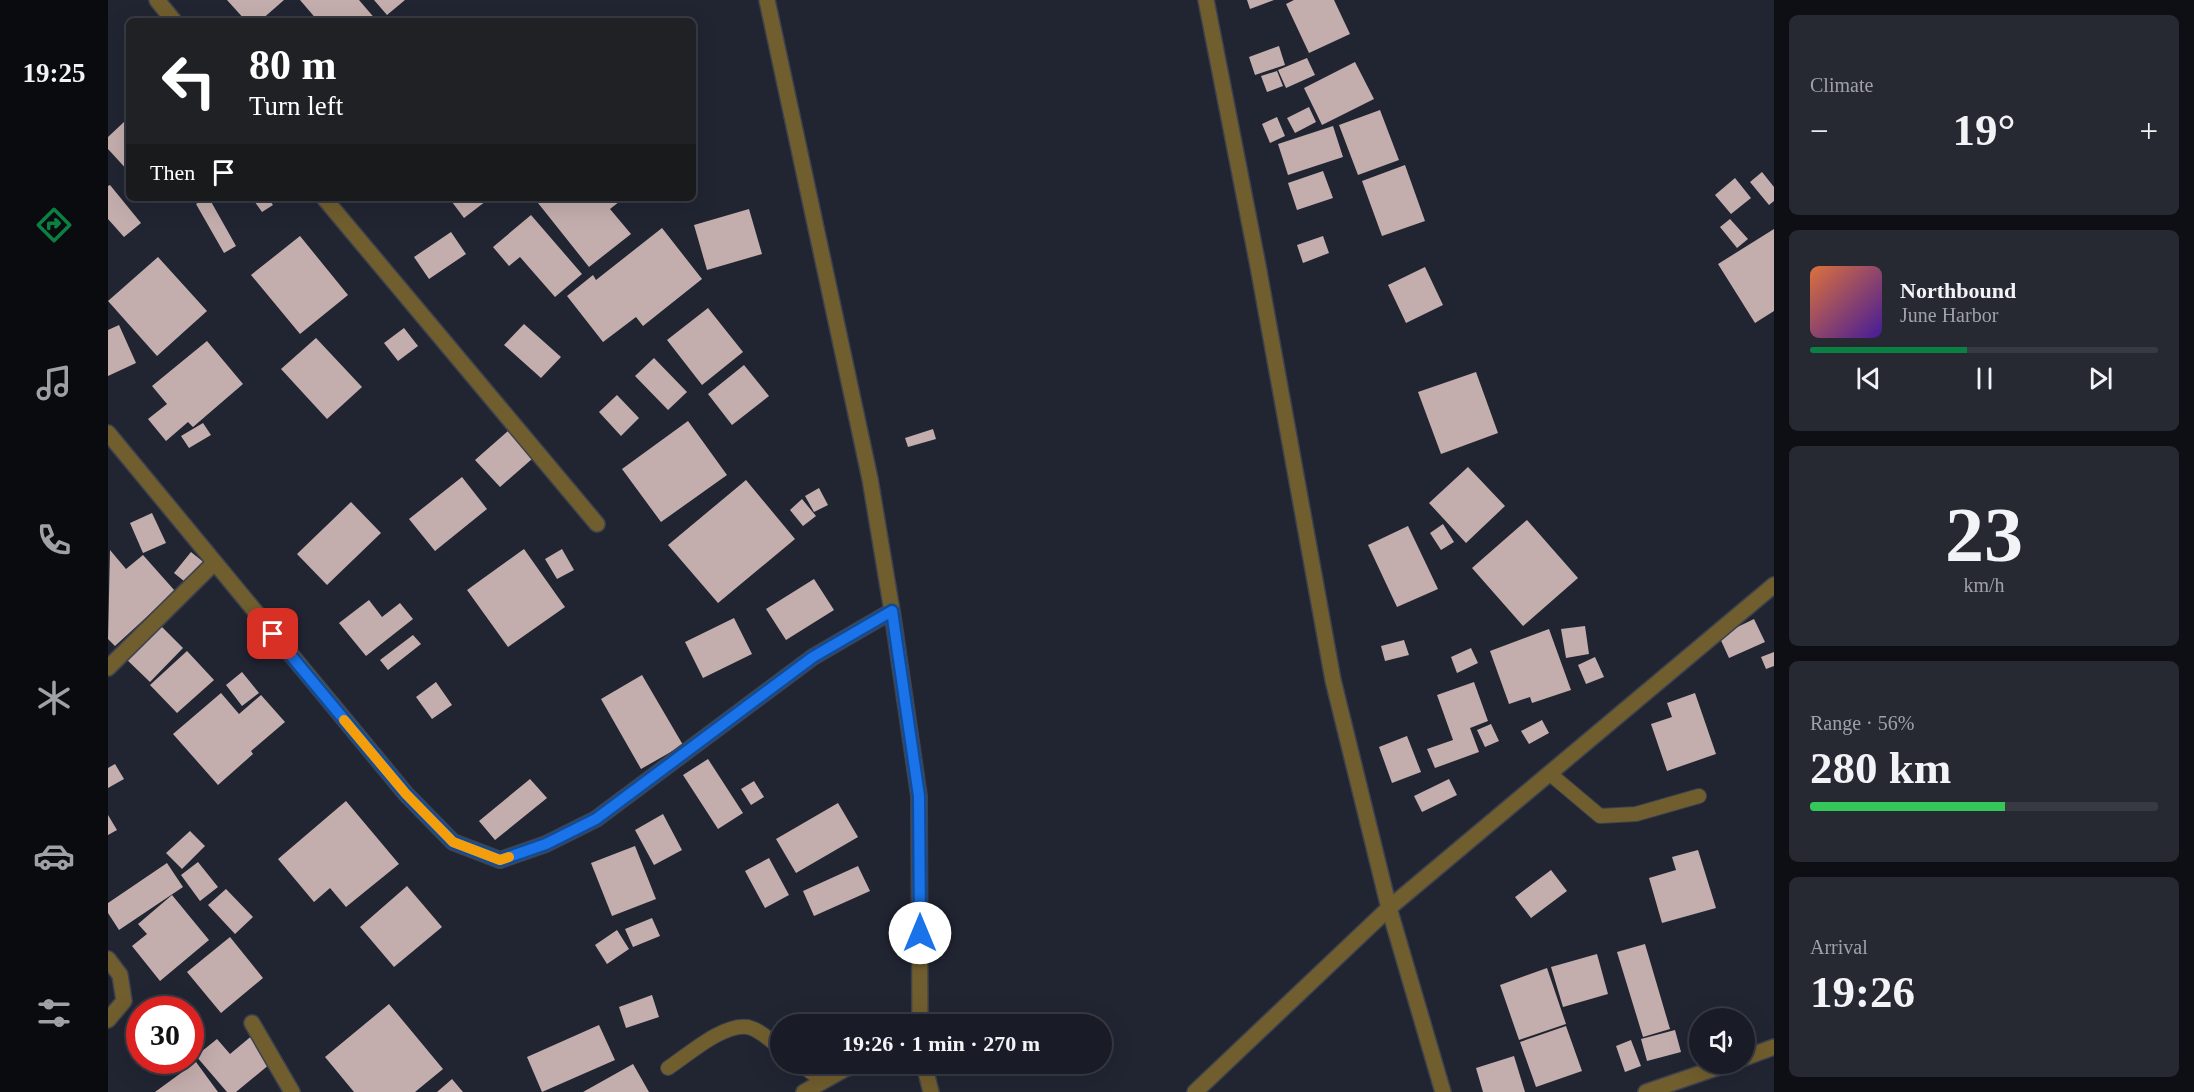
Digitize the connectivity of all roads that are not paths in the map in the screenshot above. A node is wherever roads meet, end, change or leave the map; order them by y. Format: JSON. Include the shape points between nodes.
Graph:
{"nodes":[{"id":1,"x":157,"y":0,"type":"edge"},
{"id":2,"x":767,"y":0,"type":"edge"},
{"id":3,"x":1206,"y":0,"type":"edge"},
{"id":4,"x":172,"y":18,"type":"edge"},
{"id":5,"x":327,"y":201,"type":"edge"},
{"id":6,"x":108,"y":433,"type":"edge"},
{"id":7,"x":597,"y":524,"type":"dead end"},
{"id":8,"x":214,"y":563,"type":"junction"},
{"id":9,"x":1774,"y":585,"type":"edge"},
{"id":10,"x":892,"y":611,"type":"junction"},
{"id":11,"x":108,"y":668,"type":"edge"},
{"id":12,"x":1549,"y":773,"type":"junction"},
{"id":13,"x":1699,"y":796,"type":"dead end"},
{"id":14,"x":1389,"y":908,"type":"junction"},
{"id":15,"x":108,"y":959,"type":"edge"},
{"id":16,"x":920,"y":1014,"type":"edge"},
{"id":17,"x":108,"y":1020,"type":"edge"},
{"id":18,"x":252,"y":1023,"type":"dead end"},
{"id":19,"x":770,"y":1040,"type":"edge"},
{"id":20,"x":1774,"y":1047,"type":"edge"},
{"id":21,"x":1755,"y":1054,"type":"edge"},
{"id":22,"x":668,"y":1068,"type":"dead end"},
{"id":23,"x":814,"y":1074,"type":"edge"},
{"id":24,"x":836,"y":1074,"type":"edge"},
{"id":25,"x":926,"y":1074,"type":"edge"},
{"id":26,"x":1699,"y":1074,"type":"edge"},
{"id":27,"x":823,"y":1081,"type":"junction"},
{"id":28,"x":292,"y":1092,"type":"edge"},
{"id":29,"x":804,"y":1092,"type":"edge"},
{"id":30,"x":931,"y":1092,"type":"edge"},
{"id":31,"x":1195,"y":1092,"type":"edge"},
{"id":32,"x":1443,"y":1092,"type":"edge"},
{"id":33,"x":1646,"y":1092,"type":"edge"}],
"edges":[{"from":1,"to":4,"type":"street"},
{"from":2,"to":10,"type":"street","via":[[870,479]]},
{"from":3,"to":14,"type":"street","via":[[1333,680]]},
{"from":5,"to":7,"type":"street"},
{"from":6,"to":8,"type":"street"},
{"from":8,"to":10,"type":"street","via":[[406,794],[453,842],[500,860],[546,844],[596,819],[813,657]]},
{"from":8,"to":11,"type":"street"},
{"from":9,"to":12,"type":"street"},
{"from":10,"to":16,"type":"street","via":[[919,796]]},
{"from":12,"to":13,"type":"lane","via":[[1600,816],[1636,814]]},
{"from":12,"to":14,"type":"street"},
{"from":14,"to":31,"type":"street"},
{"from":14,"to":32,"type":"street"},
{"from":15,"to":17,"type":"street","via":[[120,975],[124,1001]]},
{"from":18,"to":28,"type":"street"},
{"from":19,"to":22,"type":"lane","via":[[749,1028],[738,1027],[721,1032]]},
{"from":20,"to":21,"type":"street"},
{"from":23,"to":27,"type":"lane"},
{"from":24,"to":27,"type":"street"},
{"from":25,"to":30,"type":"street"},
{"from":26,"to":33,"type":"street"},
{"from":27,"to":29,"type":"street"}]}
